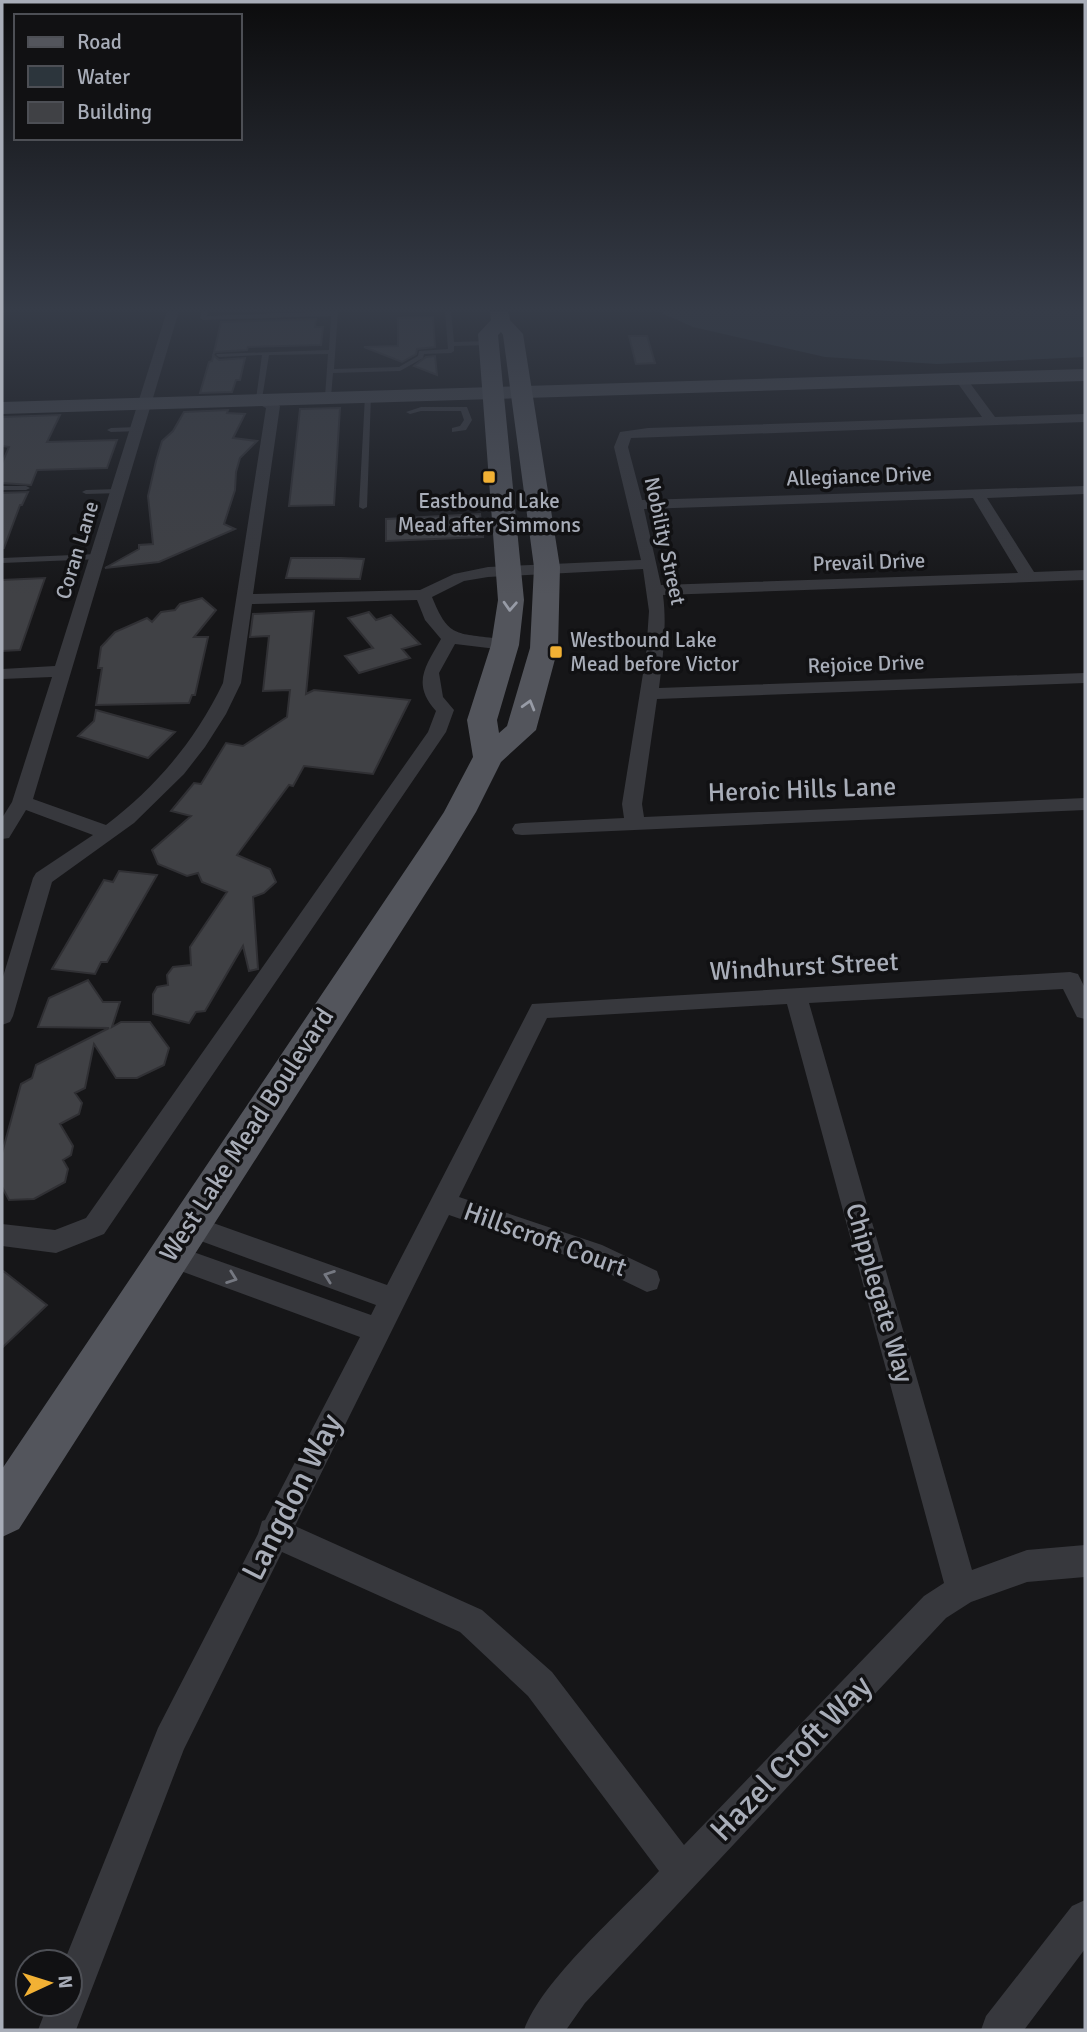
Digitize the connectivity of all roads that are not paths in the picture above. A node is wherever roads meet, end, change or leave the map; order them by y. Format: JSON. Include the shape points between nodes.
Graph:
{"nodes":[{"id":1,"x":64,"y":406,"type":"edge"},
{"id":2,"x":143,"y":406,"type":"edge"},
{"id":3,"x":266,"y":406,"type":"edge"},
{"id":4,"x":368,"y":406,"type":"edge"},
{"id":5,"x":495,"y":406,"type":"edge"},
{"id":6,"x":522,"y":406,"type":"edge"},
{"id":7,"x":980,"y":406,"type":"edge"},
{"id":8,"x":2,"y":408,"type":"edge"},
{"id":9,"x":410,"y":412,"type":"dead end"},
{"id":10,"x":1085,"y":418,"type":"edge"},
{"id":11,"x":991,"y":421,"type":"junction"},
{"id":12,"x":137,"y":429,"type":"junction"},
{"id":13,"x":111,"y":430,"type":"dead end"},
{"id":14,"x":456,"y":430,"type":"dead end"},
{"id":15,"x":2,"y":488,"type":"edge"},
{"id":16,"x":26,"y":488,"type":"dead end"},
{"id":17,"x":1085,"y":490,"type":"edge"},
{"id":18,"x":118,"y":491,"type":"junction"},
{"id":19,"x":86,"y":492,"type":"dead end"},
{"id":20,"x":977,"y":493,"type":"junction"},
{"id":21,"x":537,"y":499,"type":"junction"},
{"id":22,"x":504,"y":500,"type":"junction"},
{"id":23,"x":453,"y":503,"type":"dead end"},
{"id":24,"x":635,"y":505,"type":"junction"},
{"id":25,"x":363,"y":507,"type":"dead end"},
{"id":26,"x":97,"y":557,"type":"junction"},
{"id":27,"x":2,"y":561,"type":"edge"},
{"id":28,"x":649,"y":564,"type":"junction"},
{"id":29,"x":547,"y":567,"type":"junction"},
{"id":30,"x":510,"y":571,"type":"junction"},
{"id":31,"x":1085,"y":575,"type":"edge"},
{"id":32,"x":1029,"y":578,"type":"junction"},
{"id":33,"x":655,"y":590,"type":"junction"},
{"id":34,"x":423,"y":595,"type":"junction"},
{"id":35,"x":244,"y":599,"type":"junction"},
{"id":36,"x":450,"y":638,"type":"junction"},
{"id":37,"x":505,"y":645,"type":"junction"},
{"id":38,"x":62,"y":671,"type":"junction"},
{"id":39,"x":2,"y":674,"type":"edge"},
{"id":40,"x":1085,"y":678,"type":"edge"},
{"id":41,"x":649,"y":693,"type":"junction"},
{"id":42,"x":488,"y":757,"type":"junction"},
{"id":43,"x":22,"y":802,"type":"junction"},
{"id":44,"x":1085,"y":804,"type":"edge"},
{"id":45,"x":635,"y":824,"type":"junction"},
{"id":46,"x":522,"y":829,"type":"dead end"},
{"id":47,"x":2,"y":833,"type":"edge"},
{"id":48,"x":108,"y":833,"type":"junction"},
{"id":49,"x":796,"y":996,"type":"junction"},
{"id":50,"x":540,"y":1010,"type":"joint"},
{"id":51,"x":1085,"y":1011,"type":"edge"},
{"id":52,"x":2,"y":1016,"type":"edge"},
{"id":53,"x":442,"y":1202,"type":"junction"},
{"id":54,"x":2,"y":1235,"type":"edge"},
{"id":55,"x":178,"y":1240,"type":"junction"},
{"id":56,"x":648,"y":1280,"type":"dead end"},
{"id":57,"x":393,"y":1299,"type":"junction"},
{"id":58,"x":377,"y":1330,"type":"junction"},
{"id":59,"x":2,"y":1512,"type":"edge"},
{"id":60,"x":273,"y":1532,"type":"junction"},
{"id":61,"x":1085,"y":1561,"type":"edge"},
{"id":62,"x":962,"y":1590,"type":"junction"},
{"id":63,"x":682,"y":1872,"type":"junction"},
{"id":64,"x":1085,"y":1919,"type":"edge"},
{"id":65,"x":84,"y":1960,"type":"edge"},
{"id":66,"x":543,"y":2030,"type":"edge"},
{"id":67,"x":1000,"y":2030,"type":"edge"}],
"edges":[{"from":1,"to":8,"type":"main road"},
{"from":2,"to":12,"type":"street","name":"Coran Lane"},
{"from":3,"to":35,"type":"street"},
{"from":4,"to":25,"type":"lane"},
{"from":5,"to":22,"type":"main road"},
{"from":6,"to":21,"type":"main road","name":"West Lake Mead Boulevard"},
{"from":7,"to":11,"type":"street"},
{"from":9,"to":14,"type":"lane","via":[[464,409],[468,420]]},
{"from":10,"to":11,"type":"street"},
{"from":11,"to":24,"type":"street","name":"Nobility Street","via":[[625,435],[621,447]]},
{"from":12,"to":13,"type":"lane"},
{"from":12,"to":18,"type":"street","name":"Coran Lane"},
{"from":15,"to":16,"type":"lane"},
{"from":17,"to":20,"type":"street","name":"Allegiance Drive"},
{"from":18,"to":19,"type":"lane"},
{"from":18,"to":26,"type":"street","name":"Coran Lane"},
{"from":20,"to":24,"type":"street","name":"Allegiance Drive"},
{"from":20,"to":32,"type":"street"},
{"from":21,"to":22,"type":"main road"},
{"from":21,"to":29,"type":"main road","name":"West Lake Mead Boulevard"},
{"from":22,"to":23,"type":"lane"},
{"from":22,"to":30,"type":"main road"},
{"from":24,"to":28,"type":"street","name":"Nobility Street"},
{"from":26,"to":27,"type":"lane"},
{"from":26,"to":38,"type":"street","name":"Coran Lane"},
{"from":28,"to":29,"type":"street"},
{"from":28,"to":33,"type":"street","name":"Nobility Street"},
{"from":29,"to":30,"type":"street"},
{"from":42,"to":29,"type":"main road","name":"West Lake Mead Boulevard","one_way":true,"via":[[522,730],[544,649]]},
{"from":30,"to":34,"type":"street","via":[[460,577]]},
{"from":30,"to":37,"type":"main road","one_way":true},
{"from":31,"to":32,"type":"street","name":"Prevail Drive"},
{"from":32,"to":33,"type":"street","name":"Prevail Drive"},
{"from":33,"to":41,"type":"street","name":"Nobility Street","via":[[657,632]]},
{"from":34,"to":35,"type":"street"},
{"from":34,"to":36,"type":"street","via":[[433,620]]},
{"from":35,"to":48,"type":"street","via":[[232,683],[219,713],[160,790]]},
{"from":36,"to":37,"type":"street"},
{"from":36,"to":54,"type":"street","via":[[430,673],[434,698],[445,710],[437,732],[95,1226],[56,1242]]},
{"from":37,"to":42,"type":"main road","via":[[482,720]]},
{"from":38,"to":39,"type":"street"},
{"from":38,"to":43,"type":"street","name":"Coran Lane"},
{"from":40,"to":41,"type":"street","name":"Rejoice Drive"},
{"from":41,"to":45,"type":"street","name":"Nobility Street","via":[[632,804]]},
{"from":42,"to":55,"type":"main road","name":"West Lake Mead Boulevard","via":[[435,852]]},
{"from":43,"to":47,"type":"street","name":"Coran Lane"},
{"from":43,"to":48,"type":"street"},
{"from":44,"to":45,"type":"street","name":"Heroic Hills Lane"},
{"from":45,"to":46,"type":"street","name":"Heroic Hills Lane"},
{"from":48,"to":52,"type":"street","via":[[43,878]]},
{"from":49,"to":50,"type":"street","name":"Windhurst Street"},
{"from":49,"to":51,"type":"street","name":"Windhurst Street","via":[[1070,980]]},
{"from":49,"to":62,"type":"street","name":"Chipplegate Way"},
{"from":50,"to":53,"type":"street","name":"Langdon Way"},
{"from":53,"to":56,"type":"street","name":"Hillscroft Court","via":[[593,1252]]},
{"from":53,"to":57,"type":"street","name":"Langdon Way"},
{"from":57,"to":55,"type":"street","one_way":true},
{"from":55,"to":58,"type":"street","one_way":true},
{"from":55,"to":59,"type":"main road","name":"West Lake Mead Boulevard"},
{"from":57,"to":58,"type":"street","name":"Langdon Way"},
{"from":58,"to":60,"type":"street","name":"Langdon Way"},
{"from":60,"to":63,"type":"street","via":[[471,1621],[540,1684]]},
{"from":60,"to":65,"type":"street","name":"Langdon Way","via":[[170,1740]]},
{"from":61,"to":62,"type":"street","name":"Hazel Croft Way","via":[[1027,1566]]},
{"from":62,"to":63,"type":"street","name":"Hazel Croft Way","via":[[935,1607]]},
{"from":63,"to":66,"type":"street","name":"Hazel Croft Way","via":[[572,1990]]},
{"from":64,"to":67,"type":"street"}]}
